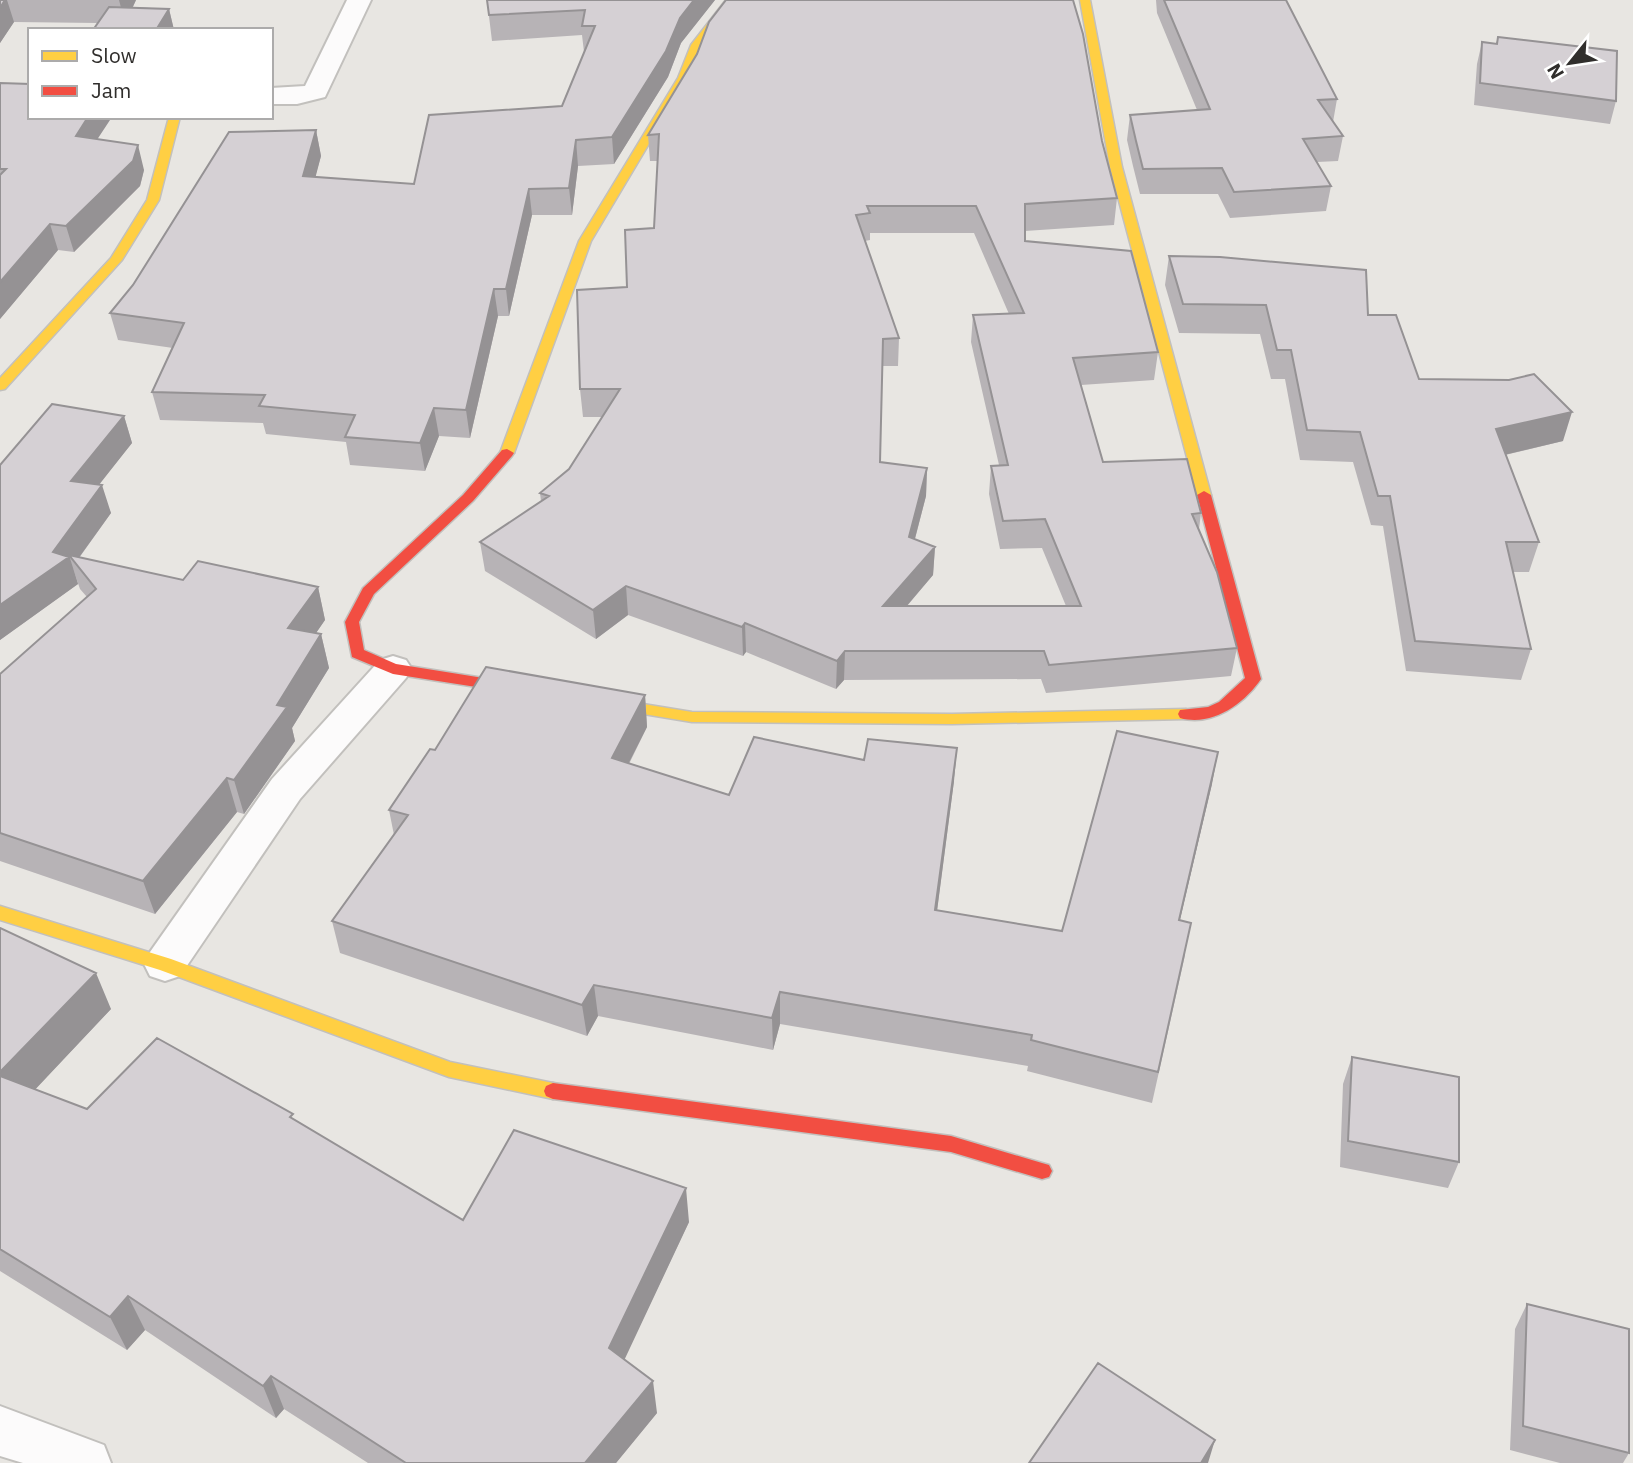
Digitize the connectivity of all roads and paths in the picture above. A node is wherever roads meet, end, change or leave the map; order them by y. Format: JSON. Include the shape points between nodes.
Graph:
{"nodes":[{"id":1,"x":359,"y":0,"type":"edge"},
{"id":2,"x":731,"y":0,"type":"edge"},
{"id":3,"x":1085,"y":0,"type":"edge"},
{"id":4,"x":273,"y":96,"type":"edge"},
{"id":5,"x":174,"y":119,"type":"edge"},
{"id":6,"x":0,"y":386,"type":"edge"},
{"id":7,"x":393,"y":669,"type":"junction"},
{"id":8,"x":543,"y":693,"type":"edge"},
{"id":9,"x":583,"y":699,"type":"edge"},
{"id":10,"x":0,"y":913,"type":"edge"},
{"id":11,"x":165,"y":964,"type":"junction"},
{"id":12,"x":1042,"y":1171,"type":"dead end"},
{"id":13,"x":4,"y":1439,"type":"edge"},
{"id":14,"x":85,"y":1463,"type":"edge"}],
"edges":[{"from":1,"to":4,"type":"street","via":[[316,91]]},
{"from":2,"to":7,"type":"street","via":[[696,45],[683,78],[585,241],[510,449],[468,498],[368,592],[352,622],[357,653]]},
{"from":3,"to":9,"type":"street","via":[[1116,167],[1252,679],[1233,703],[1203,715],[692,717]]},
{"from":5,"to":6,"type":"street","via":[[153,200],[116,260]]},
{"from":7,"to":8,"type":"street"},
{"from":7,"to":11,"type":"street","via":[[286,789]]},
{"from":10,"to":11,"type":"street"},
{"from":11,"to":12,"type":"street","via":[[449,1069],[532,1088],[951,1144]]},
{"from":13,"to":14,"type":"street"}]}
